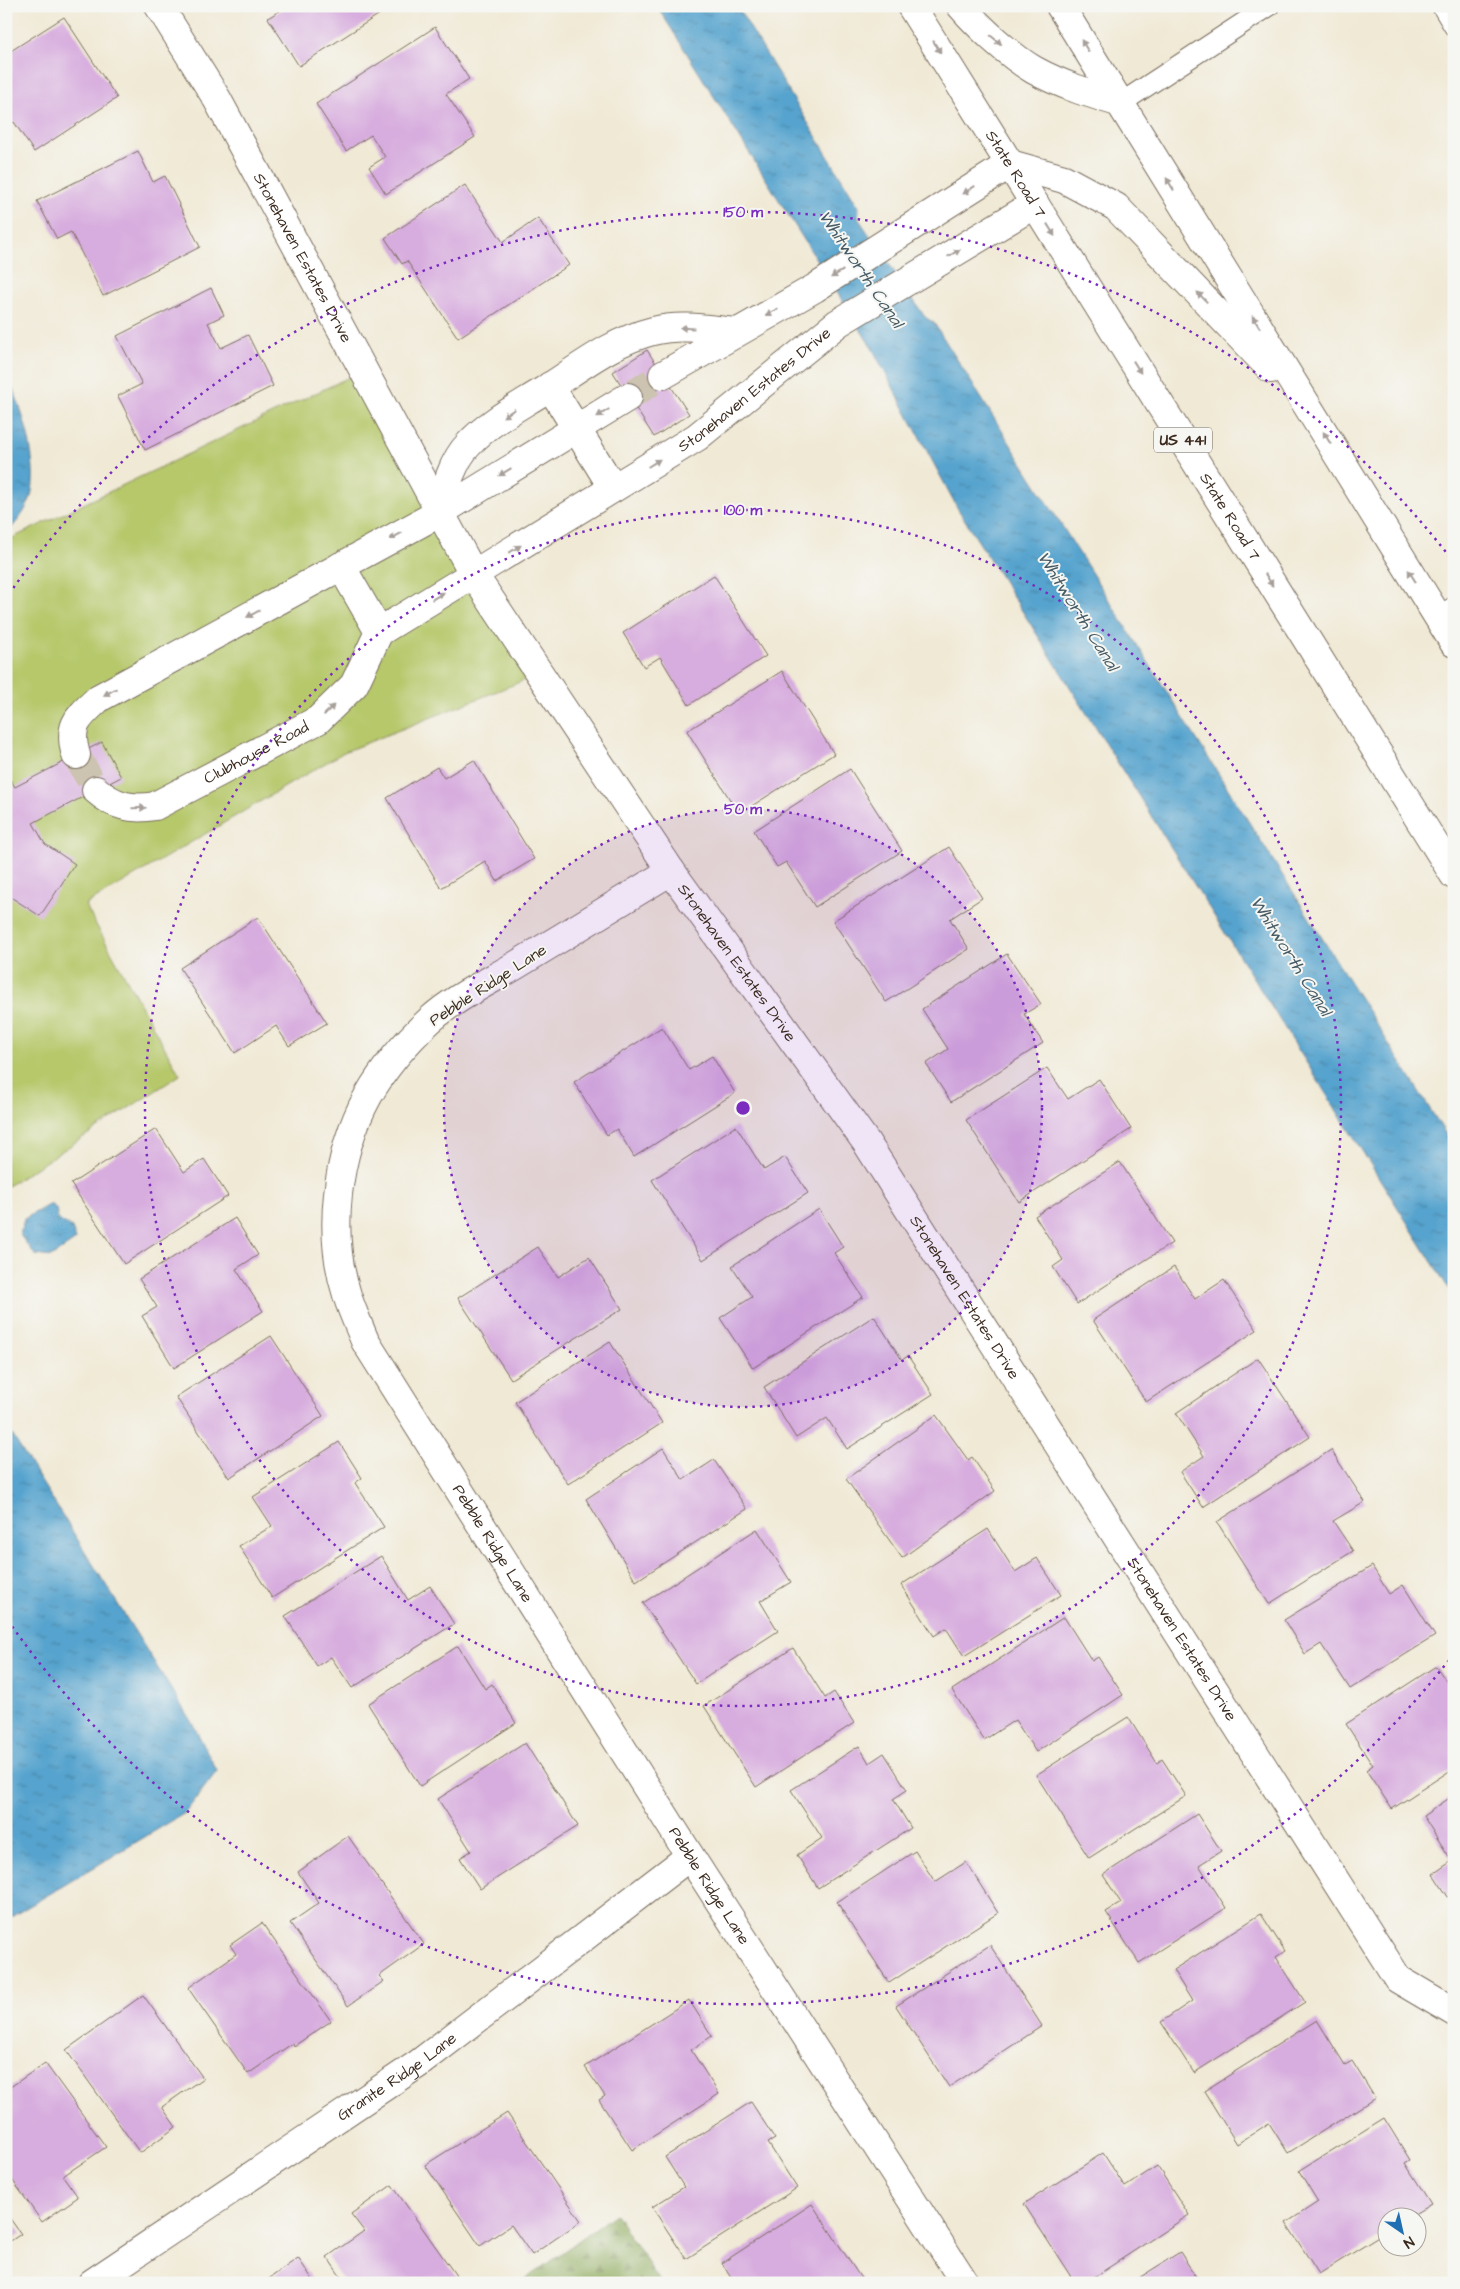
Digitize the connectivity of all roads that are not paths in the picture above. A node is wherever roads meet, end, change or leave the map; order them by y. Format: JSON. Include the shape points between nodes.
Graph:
{"nodes":[{"id":1,"x":159,"y":6,"type":"edge"},
{"id":2,"x":911,"y":6,"type":"edge"},
{"id":3,"x":961,"y":6,"type":"edge"},
{"id":4,"x":1060,"y":6,"type":"edge"},
{"id":5,"x":1269,"y":6,"type":"edge"},
{"id":6,"x":1442,"y":6,"type":"edge"},
{"id":7,"x":1454,"y":26,"type":"edge"},
{"id":8,"x":1121,"y":103,"type":"junction"},
{"id":9,"x":1010,"y":164,"type":"junction"},
{"id":10,"x":1035,"y":204,"type":"junction"},
{"id":11,"x":736,"y":332,"type":"junction"},
{"id":12,"x":663,"y":375,"type":"tunnel mouth"},
{"id":13,"x":550,"y":386,"type":"junction"},
{"id":14,"x":628,"y":396,"type":"tunnel mouth"},
{"id":15,"x":1309,"y":408,"type":"junction"},
{"id":16,"x":577,"y":429,"type":"junction"},
{"id":17,"x":613,"y":488,"type":"junction"},
{"id":18,"x":438,"y":513,"type":"junction"},
{"id":19,"x":341,"y":566,"type":"junction"},
{"id":20,"x":474,"y":575,"type":"junction"},
{"id":21,"x":1446,"y":612,"type":"edge"},
{"id":22,"x":379,"y":632,"type":"junction"},
{"id":23,"x":1454,"y":643,"type":"edge"},
{"id":24,"x":76,"y":754,"type":"tunnel mouth"},
{"id":25,"x":96,"y":790,"type":"tunnel mouth"},
{"id":26,"x":671,"y":871,"type":"junction"},
{"id":27,"x":1454,"y":875,"type":"edge"},
{"id":28,"x":690,"y":1856,"type":"junction"},
{"id":29,"x":1454,"y":2012,"type":"edge"},
{"id":30,"x":92,"y":2283,"type":"edge"},
{"id":31,"x":965,"y":2283,"type":"edge"}],
"edges":[{"from":1,"to":18,"type":"street","name":"Stonehaven Estates Drive","via":[[217,99]]},
{"from":2,"to":9,"type":"street","name":"State Road 7","number":"US 441","one_way":true},
{"from":3,"to":8,"type":"street","one_way":true,"via":[[977,24],[1033,70]]},
{"from":8,"to":4,"type":"street","one_way":true},
{"from":5,"to":8,"type":"lane"},
{"from":6,"to":7,"type":"lane"},
{"from":15,"to":8,"type":"street","one_way":true},
{"from":9,"to":10,"type":"street","name":"State Road 7","number":"US 441"},
{"from":9,"to":11,"type":"street","one_way":true,"via":[[815,288]]},
{"from":15,"to":9,"type":"street","one_way":true,"via":[[1116,207],[1064,179]]},
{"from":17,"to":10,"type":"street","name":"Stonehaven Estates Drive","one_way":true,"via":[[697,436],[838,323]]},
{"from":10,"to":27,"type":"street","name":"State Road 7","number":"US 441","one_way":true},
{"from":11,"to":12,"type":"street"},
{"from":11,"to":13,"type":"street","one_way":true,"via":[[682,327],[654,330],[626,339]]},
{"from":13,"to":16,"type":"street"},
{"from":13,"to":18,"type":"street","one_way":true,"via":[[468,444],[448,482]]},
{"from":14,"to":16,"type":"street","one_way":true},
{"from":21,"to":15,"type":"street","one_way":true},
{"from":16,"to":17,"type":"street"},
{"from":16,"to":18,"type":"street","one_way":true},
{"from":20,"to":17,"type":"street","name":"Stonehaven Estates Drive","one_way":true},
{"from":18,"to":19,"type":"street","one_way":true},
{"from":18,"to":20,"type":"street","name":"Stonehaven Estates Drive"},
{"from":19,"to":22,"type":"street"},
{"from":19,"to":24,"type":"street","one_way":true,"via":[[99,698],[77,719],[73,731]]},
{"from":22,"to":20,"type":"street","one_way":true},
{"from":20,"to":26,"type":"street","name":"Stonehaven Estates Drive"},
{"from":21,"to":23,"type":"street"},
{"from":25,"to":22,"type":"street","name":"Clubhouse Road","one_way":true,"via":[[120,806],[137,810],[155,806],[318,720],[354,685]]},
{"from":26,"to":28,"type":"street","name":"Pebble Ridge Lane","via":[[431,1019],[396,1055],[368,1097],[348,1144],[338,1194],[337,1244],[346,1294],[365,1341]]},
{"from":26,"to":29,"type":"street","name":"Stonehaven Estates Drive","via":[[866,1142],[1398,1979]]},
{"from":28,"to":30,"type":"street","name":"Granite Ridge Lane","via":[[418,2064]]},
{"from":28,"to":31,"type":"street","name":"Pebble Ridge Lane"}]}
